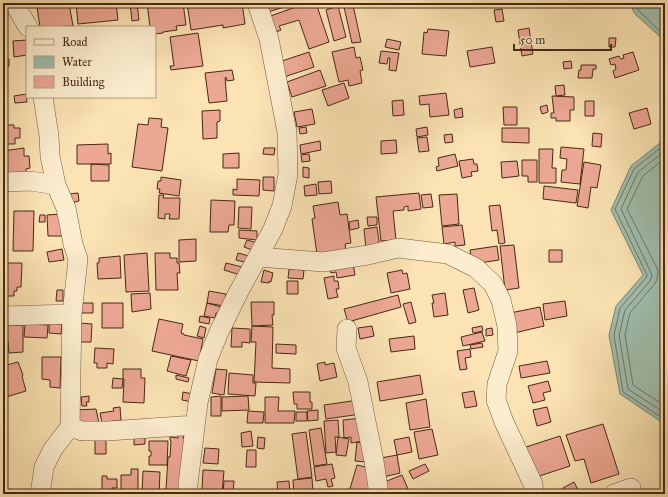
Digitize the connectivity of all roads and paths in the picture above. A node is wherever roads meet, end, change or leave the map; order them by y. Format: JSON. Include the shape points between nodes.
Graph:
{"nodes":[{"id":1,"x":14,"y":3,"type":"edge"},
{"id":2,"x":258,"y":3,"type":"edge"},
{"id":3,"x":27,"y":26,"type":"edge"},
{"id":4,"x":43,"y":98,"type":"edge"},
{"id":5,"x":3,"y":182,"type":"edge"},
{"id":6,"x":56,"y":185,"type":"junction"},
{"id":7,"x":258,"y":257,"type":"junction"},
{"id":8,"x":72,"y":314,"type":"junction"},
{"id":9,"x":3,"y":316,"type":"edge"},
{"id":10,"x":347,"y":329,"type":"dead end"},
{"id":11,"x":195,"y":425,"type":"junction"},
{"id":12,"x":70,"y":428,"type":"junction"},
{"id":13,"x":40,"y":494,"type":"edge"},
{"id":14,"x":188,"y":494,"type":"edge"},
{"id":15,"x":379,"y":494,"type":"edge"},
{"id":16,"x":534,"y":494,"type":"edge"}],
"edges":[{"from":1,"to":3,"type":"street"},
{"from":2,"to":7,"type":"street","via":[[269,39],[287,132],[288,174],[282,206]]},
{"from":4,"to":6,"type":"street"},
{"from":5,"to":6,"type":"street","via":[[31,180]]},
{"from":6,"to":8,"type":"street","via":[[66,208],[72,244],[78,259]]},
{"from":7,"to":11,"type":"street","via":[[230,309],[208,359]]},
{"from":7,"to":16,"type":"street","via":[[323,262],[398,248],[448,254],[476,268],[493,284],[501,300],[507,326],[508,351],[497,384],[496,400],[510,437],[533,484]]},
{"from":8,"to":9,"type":"street"},
{"from":8,"to":12,"type":"street"},
{"from":10,"to":15,"type":"street","via":[[346,348],[360,388]]},
{"from":11,"to":12,"type":"street","via":[[82,431]]},
{"from":11,"to":14,"type":"street"},
{"from":12,"to":13,"type":"street","via":[[53,449],[44,467]]}]}
